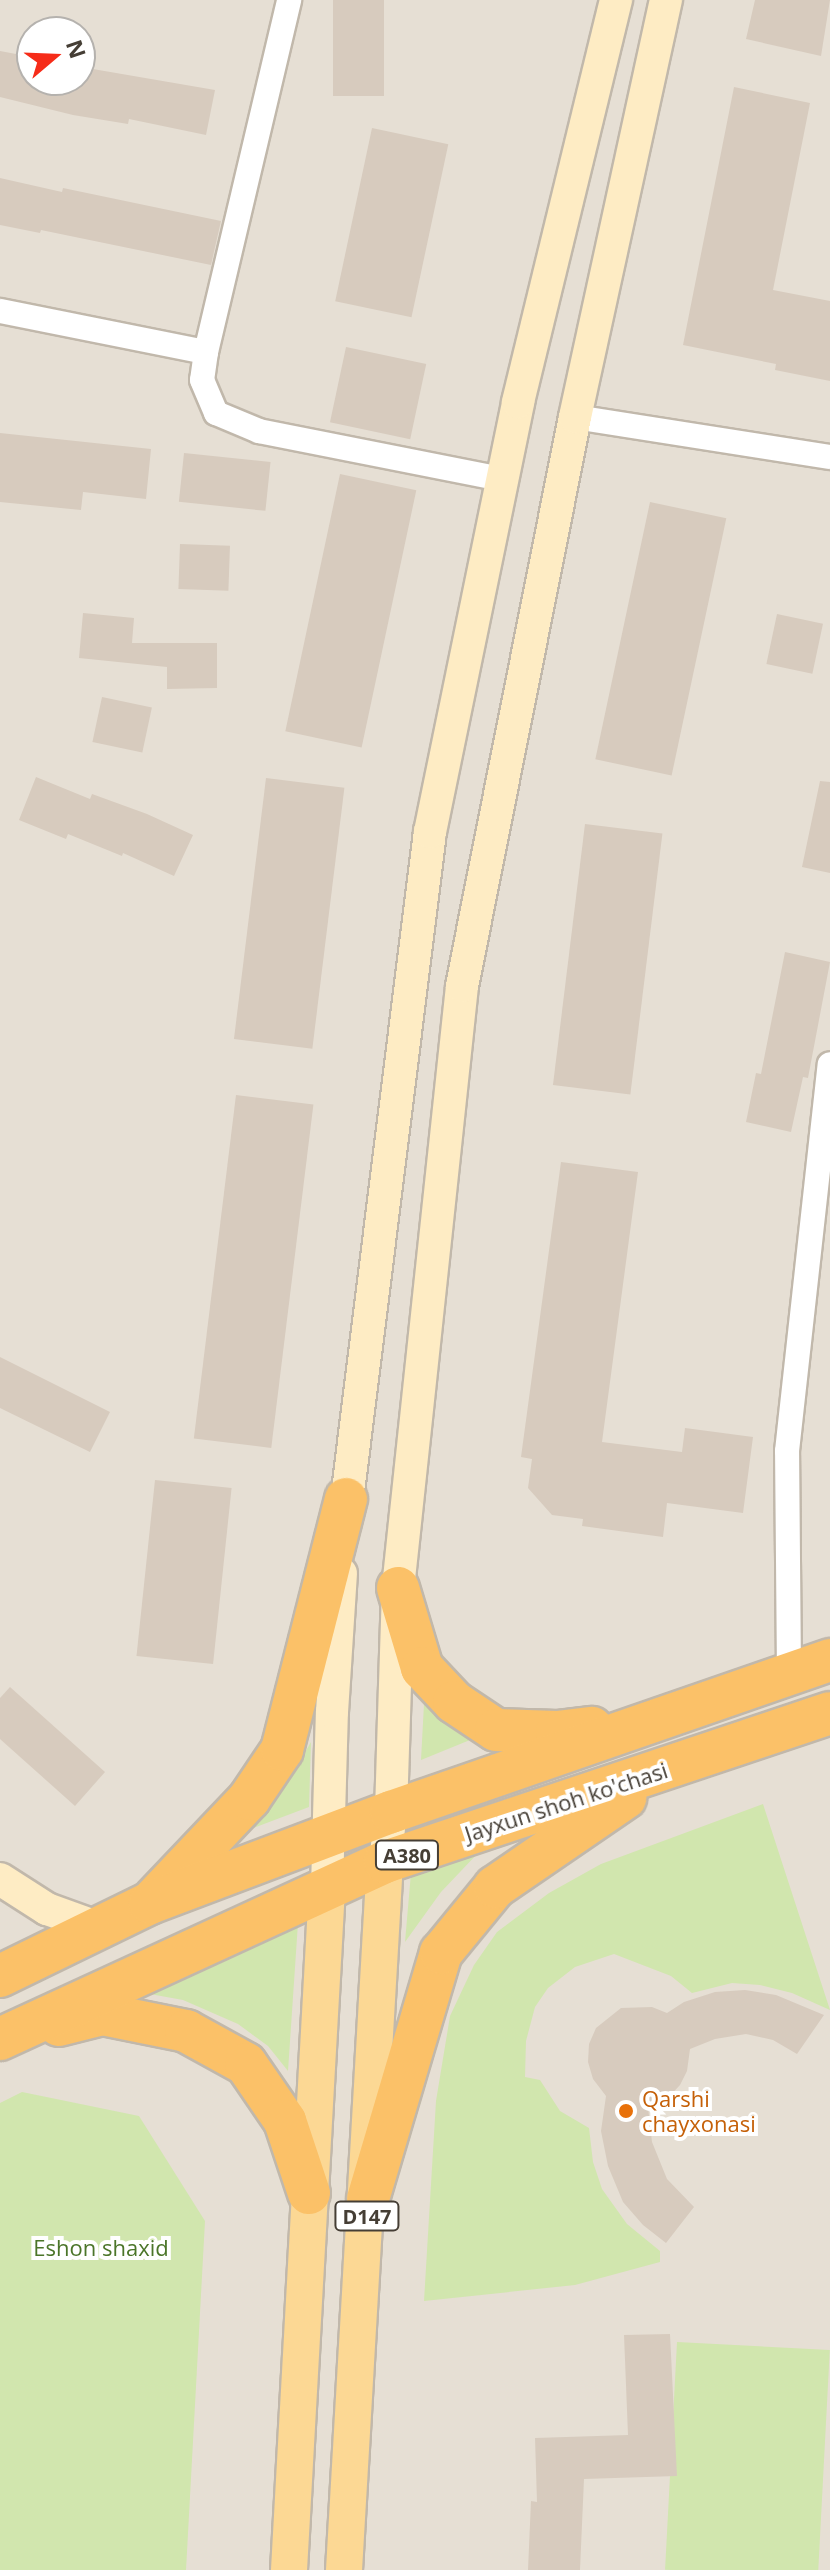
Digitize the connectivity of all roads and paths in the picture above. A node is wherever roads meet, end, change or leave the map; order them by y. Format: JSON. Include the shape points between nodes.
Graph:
{"nodes":[{"id":1,"x":289,"y":0,"type":"edge"},
{"id":2,"x":616,"y":0,"type":"edge"},
{"id":3,"x":666,"y":0,"type":"edge"},
{"id":4,"x":0,"y":311,"type":"edge"},
{"id":5,"x":206,"y":352,"type":"junction"},
{"id":6,"x":575,"y":417,"type":"junction"},
{"id":7,"x":830,"y":457,"type":"edge"},
{"id":8,"x":502,"y":479,"type":"junction"},
{"id":9,"x":830,"y":1064,"type":"edge"},
{"id":10,"x":346,"y":1499,"type":"junction"},
{"id":11,"x":398,"y":1588,"type":"junction"},
{"id":12,"x":830,"y":1660,"type":"edge"},
{"id":13,"x":789,"y":1674,"type":"junction"},
{"id":14,"x":830,"y":1713,"type":"edge"},
{"id":15,"x":657,"y":1720,"type":"junction"},
{"id":16,"x":670,"y":1768,"type":"junction"},
{"id":17,"x":391,"y":1812,"type":"junction"},
{"id":18,"x":329,"y":1838,"type":"junction"},
{"id":19,"x":385,"y":1862,"type":"junction"},
{"id":20,"x":0,"y":1879,"type":"edge"},
{"id":21,"x":327,"y":1888,"type":"junction"},
{"id":22,"x":150,"y":1903,"type":"junction"},
{"id":23,"x":97,"y":1927,"type":"junction"},
{"id":24,"x":0,"y":1976,"type":"edge"},
{"id":25,"x":0,"y":2040,"type":"edge"},
{"id":26,"x":309,"y":2193,"type":"junction"},
{"id":27,"x":368,"y":2199,"type":"junction"},
{"id":28,"x":289,"y":2570,"type":"edge"},
{"id":29,"x":344,"y":2570,"type":"edge"}],
"edges":[{"from":1,"to":5,"type":"street"},
{"from":2,"to":8,"type":"main road"},
{"from":3,"to":6,"type":"main road"},
{"from":4,"to":5,"type":"street"},
{"from":5,"to":8,"type":"street","via":[[202,380],[216,413],[259,431]]},
{"from":6,"to":7,"type":"street"},
{"from":6,"to":11,"type":"main road","via":[[462,986]]},
{"from":8,"to":10,"type":"main road","via":[[430,832]]},
{"from":9,"to":13,"type":"street","via":[[787,1451]]},
{"from":10,"to":18,"type":"main road"},
{"from":10,"to":22,"type":"highway","via":[[282,1750],[249,1799]]},
{"from":11,"to":15,"type":"highway","via":[[422,1668],[454,1702],[496,1730],[557,1732]]},
{"from":11,"to":17,"type":"main road"},
{"from":12,"to":13,"type":"highway","name":"Jayxun shoh ko'chasi","number":"A380"},
{"from":13,"to":15,"type":"highway","name":"Jayxun shoh ko'chasi","number":"A380"},
{"from":14,"to":16,"type":"highway","name":"Jayxun shoh ko'chasi","number":"A380"},
{"from":15,"to":17,"type":"highway","name":"Jayxun shoh ko'chasi","number":"A380"},
{"from":16,"to":19,"type":"highway","name":"Jayxun shoh ko'chasi","number":"A380"},
{"from":16,"to":27,"type":"highway","via":[[495,1887],[441,1953]]},
{"from":17,"to":18,"type":"highway","name":"Jayxun shoh ko'chasi","number":"A380"},
{"from":17,"to":19,"type":"main road"},
{"from":18,"to":21,"type":"main road"},
{"from":18,"to":22,"type":"highway","name":"Jayxun shoh ko'chasi","number":"A380"},
{"from":19,"to":21,"type":"highway","name":"Jayxun shoh ko'chasi","number":"A380"},
{"from":19,"to":27,"type":"main road","number":"D147"},
{"from":20,"to":23,"type":"main road","via":[[47,1909]]},
{"from":21,"to":25,"type":"highway","name":"Jayxun shoh ko'chasi","number":"A380"},
{"from":21,"to":26,"type":"main road","number":"D147"},
{"from":22,"to":23,"type":"highway","name":"Jayxun shoh ko'chasi","number":"A380"},
{"from":23,"to":24,"type":"highway","name":"Jayxun shoh ko'chasi","number":"A380"},
{"from":25,"to":26,"type":"highway","via":[[102,2014],[186,2031],[246,2064],[285,2121]]},
{"from":26,"to":28,"type":"main road","number":"D147"},
{"from":27,"to":29,"type":"main road","number":"D147"}]}
